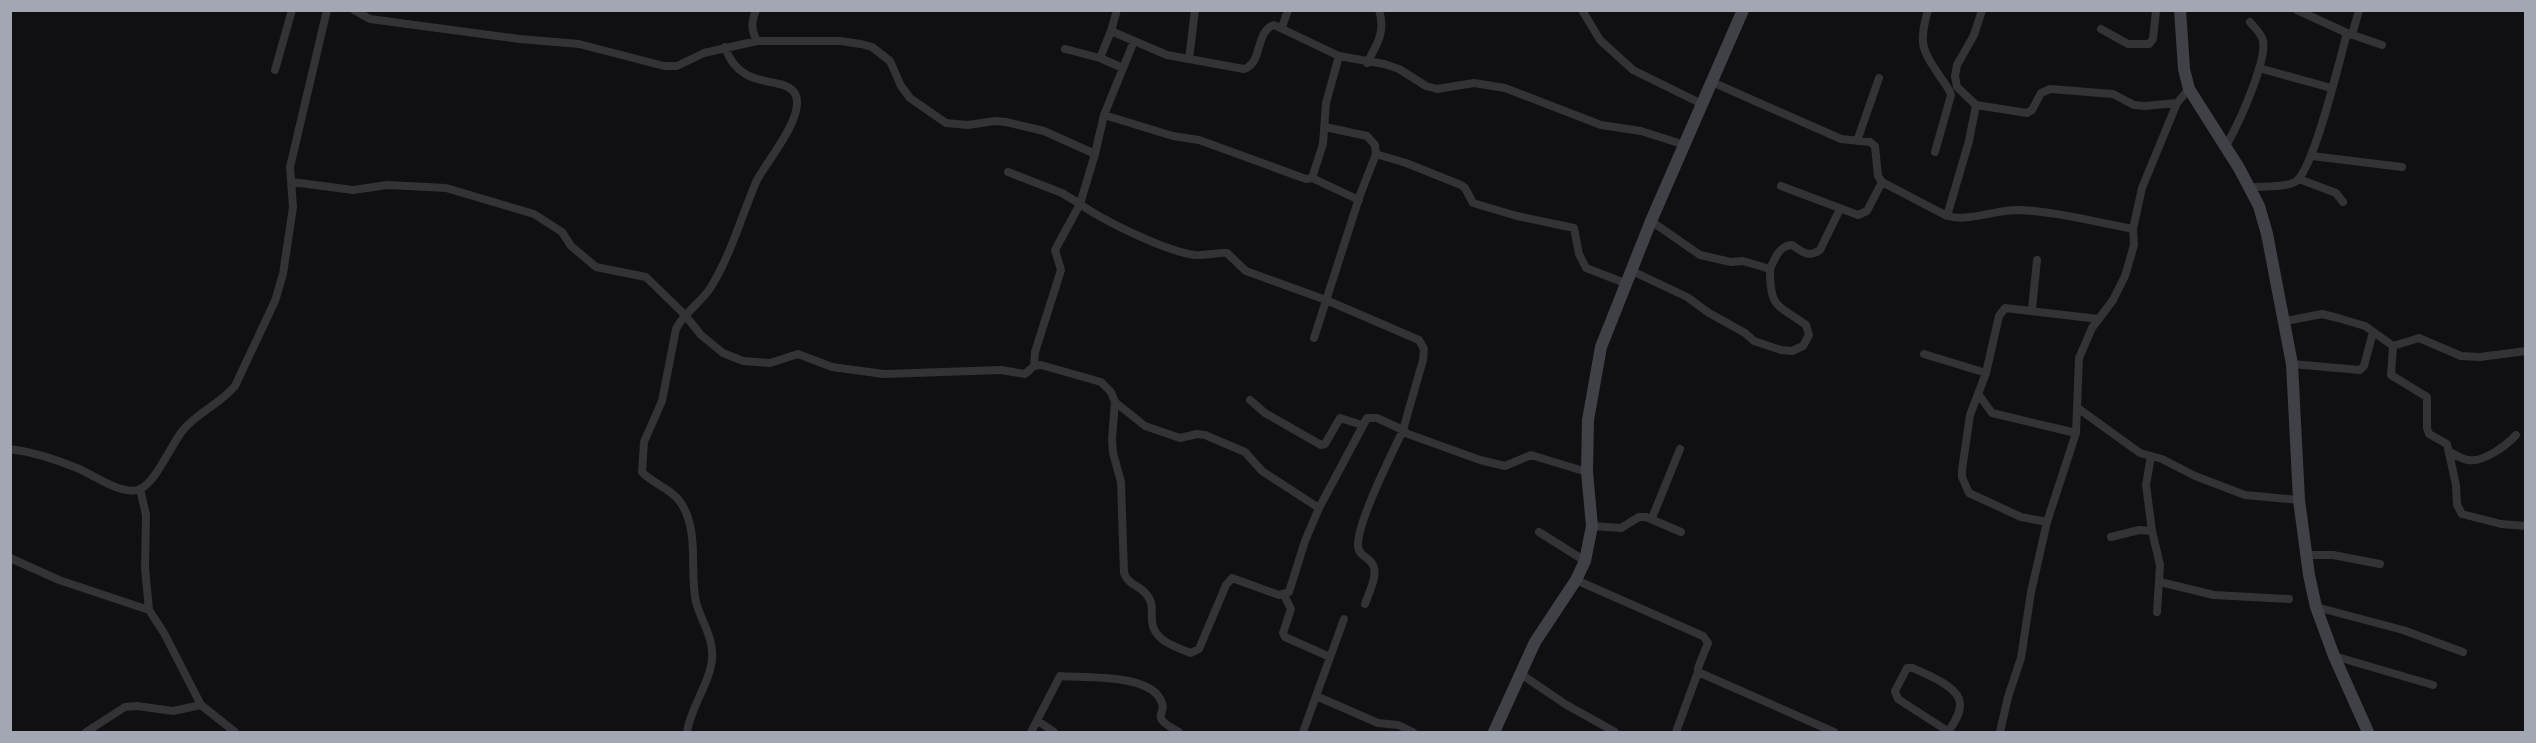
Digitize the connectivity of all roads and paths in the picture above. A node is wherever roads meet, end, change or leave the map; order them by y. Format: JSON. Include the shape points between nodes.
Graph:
{"nodes":[{"id":1,"x":292,"y":10,"type":"edge"},
{"id":2,"x":327,"y":10,"type":"edge"},
{"id":3,"x":354,"y":10,"type":"edge"},
{"id":4,"x":756,"y":10,"type":"edge"},
{"id":5,"x":1117,"y":10,"type":"edge"},
{"id":6,"x":1195,"y":10,"type":"edge"},
{"id":7,"x":1288,"y":10,"type":"edge"},
{"id":8,"x":1379,"y":10,"type":"edge"},
{"id":9,"x":1582,"y":10,"type":"edge"},
{"id":10,"x":1743,"y":10,"type":"edge"},
{"id":11,"x":1928,"y":10,"type":"edge"},
{"id":12,"x":1982,"y":10,"type":"edge"},
{"id":13,"x":2156,"y":10,"type":"edge"},
{"id":14,"x":2180,"y":10,"type":"edge"},
{"id":15,"x":2297,"y":10,"type":"edge"},
{"id":16,"x":2359,"y":10,"type":"edge"},
{"id":17,"x":2250,"y":22,"type":"dead end"},
{"id":18,"x":1282,"y":27,"type":"junction"},
{"id":19,"x":2101,"y":29,"type":"dead end"},
{"id":20,"x":1111,"y":31,"type":"junction"},
{"id":21,"x":2349,"y":34,"type":"junction"},
{"id":22,"x":757,"y":41,"type":"junction"},
{"id":23,"x":1134,"y":41,"type":"junction"},
{"id":24,"x":2382,"y":45,"type":"dead end"},
{"id":25,"x":725,"y":48,"type":"junction"},
{"id":26,"x":1065,"y":49,"type":"dead end"},
{"id":27,"x":1339,"y":56,"type":"junction"},
{"id":28,"x":1100,"y":58,"type":"junction"},
{"id":29,"x":1189,"y":59,"type":"junction"},
{"id":30,"x":1367,"y":63,"type":"junction"},
{"id":31,"x":1123,"y":68,"type":"junction"},
{"id":32,"x":2259,"y":68,"type":"junction"},
{"id":33,"x":275,"y":70,"type":"dead end"},
{"id":34,"x":1879,"y":78,"type":"dead end"},
{"id":35,"x":1712,"y":82,"type":"junction"},
{"id":36,"x":2331,"y":88,"type":"junction"},
{"id":37,"x":2188,"y":89,"type":"junction"},
{"id":38,"x":2177,"y":103,"type":"junction"},
{"id":39,"x":1702,"y":104,"type":"junction"},
{"id":40,"x":1976,"y":105,"type":"junction"},
{"id":41,"x":1104,"y":115,"type":"junction"},
{"id":42,"x":1325,"y":128,"type":"junction"},
{"id":43,"x":1857,"y":141,"type":"junction"},
{"id":44,"x":1684,"y":145,"type":"junction"},
{"id":45,"x":2225,"y":147,"type":"junction"},
{"id":46,"x":1935,"y":152,"type":"dead end"},
{"id":47,"x":1095,"y":154,"type":"junction"},
{"id":48,"x":1376,"y":154,"type":"junction"},
{"id":49,"x":2312,"y":156,"type":"junction"},
{"id":50,"x":2402,"y":167,"type":"dead end"},
{"id":51,"x":1008,"y":171,"type":"dead end"},
{"id":52,"x":1312,"y":178,"type":"junction"},
{"id":53,"x":2299,"y":179,"type":"junction"},
{"id":54,"x":292,"y":182,"type":"junction"},
{"id":55,"x":1882,"y":182,"type":"junction"},
{"id":56,"x":1781,"y":186,"type":"dead end"},
{"id":57,"x":2249,"y":187,"type":"junction"},
{"id":58,"x":1359,"y":200,"type":"junction"},
{"id":59,"x":2343,"y":202,"type":"dead end"},
{"id":60,"x":1080,"y":204,"type":"junction"},
{"id":61,"x":1840,"y":209,"type":"junction"},
{"id":62,"x":1947,"y":216,"type":"junction"},
{"id":63,"x":1651,"y":221,"type":"junction"},
{"id":64,"x":2133,"y":229,"type":"junction"},
{"id":65,"x":2037,"y":260,"type":"dead end"},
{"id":66,"x":1770,"y":269,"type":"junction"},
{"id":67,"x":1632,"y":271,"type":"junction"},
{"id":68,"x":1625,"y":283,"type":"junction"},
{"id":69,"x":1326,"y":300,"type":"junction"},
{"id":70,"x":2032,"y":309,"type":"junction"},
{"id":71,"x":685,"y":315,"type":"junction"},
{"id":72,"x":2099,"y":319,"type":"junction"},
{"id":73,"x":2285,"y":321,"type":"junction"},
{"id":74,"x":2373,"y":332,"type":"junction"},
{"id":75,"x":1314,"y":338,"type":"dead end"},
{"id":76,"x":2393,"y":346,"type":"junction"},
{"id":77,"x":2526,"y":351,"type":"edge"},
{"id":78,"x":1924,"y":354,"type":"dead end"},
{"id":79,"x":2292,"y":364,"type":"junction"},
{"id":80,"x":1035,"y":366,"type":"junction"},
{"id":81,"x":1986,"y":373,"type":"junction"},
{"id":82,"x":1979,"y":395,"type":"junction"},
{"id":83,"x":1250,"y":400,"type":"dead end"},
{"id":84,"x":1115,"y":402,"type":"junction"},
{"id":85,"x":2079,"y":409,"type":"junction"},
{"id":86,"x":1362,"y":425,"type":"junction"},
{"id":87,"x":1402,"y":430,"type":"junction"},
{"id":88,"x":2076,"y":433,"type":"junction"},
{"id":89,"x":2516,"y":435,"type":"dead end"},
{"id":90,"x":10,"y":449,"type":"edge"},
{"id":91,"x":1680,"y":449,"type":"dead end"},
{"id":92,"x":2450,"y":452,"type":"junction"},
{"id":93,"x":2151,"y":456,"type":"junction"},
{"id":94,"x":1587,"y":472,"type":"junction"},
{"id":95,"x":140,"y":489,"type":"junction"},
{"id":96,"x":2299,"y":500,"type":"junction"},
{"id":97,"x":1319,"y":508,"type":"junction"},
{"id":98,"x":1652,"y":518,"type":"junction"},
{"id":99,"x":2047,"y":522,"type":"junction"},
{"id":100,"x":1592,"y":526,"type":"junction"},
{"id":101,"x":2526,"y":526,"type":"edge"},
{"id":102,"x":2152,"y":531,"type":"junction"},
{"id":103,"x":1539,"y":532,"type":"dead end"},
{"id":104,"x":1681,"y":532,"type":"dead end"},
{"id":105,"x":2111,"y":537,"type":"dead end"},
{"id":106,"x":2306,"y":555,"type":"junction"},
{"id":107,"x":10,"y":558,"type":"edge"},
{"id":108,"x":1585,"y":561,"type":"junction"},
{"id":109,"x":2380,"y":564,"type":"dead end"},
{"id":110,"x":1576,"y":580,"type":"junction"},
{"id":111,"x":2160,"y":582,"type":"junction"},
{"id":112,"x":1284,"y":595,"type":"junction"},
{"id":113,"x":2289,"y":599,"type":"dead end"},
{"id":114,"x":1365,"y":604,"type":"dead end"},
{"id":115,"x":2316,"y":608,"type":"junction"},
{"id":116,"x":149,"y":610,"type":"junction"},
{"id":117,"x":2157,"y":612,"type":"dead end"},
{"id":118,"x":1344,"y":619,"type":"dead end"},
{"id":119,"x":2463,"y":652,"type":"dead end"},
{"id":120,"x":2334,"y":656,"type":"junction"},
{"id":121,"x":1330,"y":657,"type":"junction"},
{"id":122,"x":1698,"y":672,"type":"junction"},
{"id":123,"x":1521,"y":674,"type":"junction"},
{"id":124,"x":2433,"y":685,"type":"dead end"},
{"id":125,"x":1316,"y":696,"type":"junction"},
{"id":126,"x":201,"y":705,"type":"junction"},
{"id":127,"x":1038,"y":720,"type":"junction"},
{"id":128,"x":86,"y":732,"type":"edge"},
{"id":129,"x":235,"y":732,"type":"edge"},
{"id":130,"x":687,"y":732,"type":"edge"},
{"id":131,"x":1031,"y":732,"type":"edge"},
{"id":132,"x":1054,"y":732,"type":"edge"},
{"id":133,"x":1179,"y":732,"type":"edge"},
{"id":134,"x":1303,"y":732,"type":"edge"},
{"id":135,"x":1413,"y":732,"type":"edge"},
{"id":136,"x":1494,"y":732,"type":"edge"},
{"id":137,"x":1615,"y":732,"type":"edge"},
{"id":138,"x":1676,"y":732,"type":"edge"},
{"id":139,"x":1834,"y":732,"type":"edge"},
{"id":140,"x":1949,"y":732,"type":"edge"},
{"id":141,"x":2000,"y":732,"type":"edge"},
{"id":142,"x":2368,"y":732,"type":"edge"}],
"edges":[{"from":1,"to":33,"type":"street"},
{"from":2,"to":54,"type":"street","via":[[292,156]]},
{"from":3,"to":25,"type":"street","via":[[370,19],[579,44],[664,66],[677,66]]},
{"from":4,"to":22,"type":"street","via":[[751,21]]},
{"from":5,"to":20,"type":"street"},
{"from":6,"to":29,"type":"street"},
{"from":7,"to":18,"type":"street"},
{"from":8,"to":30,"type":"street","via":[[1383,28]]},
{"from":9,"to":39,"type":"street","via":[[1600,40],[1633,70]]},
{"from":10,"to":35,"type":"street"},
{"from":11,"to":46,"type":"street","via":[[1922,42],[1950,95]]},
{"from":12,"to":40,"type":"street","via":[[1954,76],[1957,87]]},
{"from":13,"to":19,"type":"street","via":[[2149,44],[2128,44]]},
{"from":14,"to":37,"type":"street"},
{"from":15,"to":21,"type":"street"},
{"from":16,"to":21,"type":"street"},
{"from":17,"to":32,"type":"street","via":[[2263,40]]},
{"from":18,"to":27,"type":"street"},
{"from":18,"to":29,"type":"street","via":[[1269,27],[1264,32],[1249,68]]},
{"from":20,"to":23,"type":"street"},
{"from":20,"to":28,"type":"street"},
{"from":21,"to":24,"type":"street"},
{"from":21,"to":36,"type":"street"},
{"from":22,"to":25,"type":"street"},
{"from":22,"to":47,"type":"street","via":[[840,40],[872,47],[890,61],[910,98],[946,123],[1006,122],[1044,131]]},
{"from":23,"to":29,"type":"street","via":[[1167,55]]},
{"from":23,"to":31,"type":"street"},
{"from":25,"to":71,"type":"street","via":[[731,63],[758,81],[790,88],[795,93],[796,110],[783,141],[756,181],[730,255],[709,290]]},
{"from":26,"to":28,"type":"street"},
{"from":27,"to":30,"type":"street"},
{"from":27,"to":42,"type":"street","via":[[1326,103]]},
{"from":28,"to":31,"type":"street"},
{"from":30,"to":44,"type":"street","via":[[1391,66],[1437,89],[1474,83],[1505,88],[1601,124],[1641,131]]},
{"from":31,"to":41,"type":"street"},
{"from":32,"to":36,"type":"street"},
{"from":32,"to":45,"type":"street","via":[[2241,122]]},
{"from":34,"to":43,"type":"street"},
{"from":35,"to":39,"type":"street"},
{"from":35,"to":43,"type":"street","via":[[1833,135]]},
{"from":36,"to":49,"type":"street"},
{"from":37,"to":38,"type":"street"},
{"from":37,"to":45,"type":"street"},
{"from":38,"to":40,"type":"street","via":[[2134,105],[2113,94],[2050,89],[2041,93],[2027,113]]},
{"from":38,"to":64,"type":"street","via":[[2142,188]]},
{"from":39,"to":44,"type":"street"},
{"from":40,"to":62,"type":"street"},
{"from":41,"to":47,"type":"street"},
{"from":41,"to":52,"type":"street","via":[[1199,140]]},
{"from":42,"to":48,"type":"street","via":[[1367,136],[1375,145]]},
{"from":42,"to":52,"type":"street"},
{"from":43,"to":55,"type":"street","via":[[1875,146]]},
{"from":44,"to":63,"type":"street"},
{"from":45,"to":57,"type":"street"},
{"from":47,"to":60,"type":"street"},
{"from":48,"to":58,"type":"street"},
{"from":48,"to":68,"type":"street","via":[[1461,185],[1473,203],[1574,228],[1586,268]]},
{"from":49,"to":50,"type":"street"},
{"from":49,"to":53,"type":"street"},
{"from":51,"to":60,"type":"street"},
{"from":52,"to":58,"type":"street"},
{"from":53,"to":57,"type":"street","via":[[2294,183]]},
{"from":53,"to":59,"type":"street","via":[[2336,193]]},
{"from":54,"to":71,"type":"street","via":[[353,190],[388,185],[446,188],[524,211],[551,223],[596,267],[646,277]]},
{"from":54,"to":95,"type":"street","via":[[293,207],[283,274],[275,301],[235,386],[192,420]]},
{"from":55,"to":61,"type":"street","via":[[1863,214]]},
{"from":55,"to":62,"type":"street"},
{"from":56,"to":61,"type":"street"},
{"from":57,"to":73,"type":"street","via":[[2267,234]]},
{"from":58,"to":69,"type":"street"},
{"from":60,"to":69,"type":"street","via":[[1091,213],[1170,249],[1197,255],[1227,253],[1246,271]]},
{"from":60,"to":80,"type":"street","via":[[1055,250],[1060,270],[1035,352]]},
{"from":61,"to":66,"type":"street","via":[[1820,250],[1811,254],[1786,246]]},
{"from":62,"to":64,"type":"street","via":[[2026,210]]},
{"from":63,"to":66,"type":"street","via":[[1700,255]]},
{"from":63,"to":67,"type":"street"},
{"from":64,"to":72,"type":"street","via":[[2134,245],[2125,276]]},
{"from":65,"to":70,"type":"street"},
{"from":66,"to":67,"type":"street","via":[[1776,305],[1806,325],[1809,335],[1797,350],[1781,350],[1754,341],[1687,297]]},
{"from":67,"to":68,"type":"street"},
{"from":68,"to":94,"type":"street","via":[[1601,347],[1588,420]]},
{"from":69,"to":75,"type":"street"},
{"from":69,"to":87,"type":"street","via":[[1419,340],[1424,349],[1421,371]]},
{"from":70,"to":72,"type":"street"},
{"from":70,"to":81,"type":"street","via":[[2002,311]]},
{"from":71,"to":80,"type":"street","via":[[723,353],[743,361],[770,363],[798,354],[832,367],[902,375],[1002,370],[1025,374]]},
{"from":71,"to":130,"type":"street","via":[[675,329],[662,401],[641,459],[642,472],[680,502],[687,517],[694,562],[693,588],[712,648],[709,671]]},
{"from":72,"to":85,"type":"street","via":[[2079,358]]},
{"from":73,"to":74,"type":"street","via":[[2322,314]]},
{"from":73,"to":79,"type":"street"},
{"from":74,"to":76,"type":"street"},
{"from":74,"to":79,"type":"street","via":[[2360,370]]},
{"from":76,"to":77,"type":"street","via":[[2420,338],[2462,356]]},
{"from":76,"to":92,"type":"street","via":[[2391,375],[2427,398],[2427,428],[2435,439],[2447,444]]},
{"from":78,"to":81,"type":"street"},
{"from":79,"to":96,"type":"street"},
{"from":80,"to":84,"type":"street","via":[[1101,382]]},
{"from":81,"to":82,"type":"street"},
{"from":82,"to":88,"type":"street","via":[[1992,412]]},
{"from":82,"to":99,"type":"street","via":[[1970,415],[1964,449],[1962,477],[1969,493],[2021,517]]},
{"from":83,"to":86,"type":"street","via":[[1321,445],[1340,418]]},
{"from":84,"to":97,"type":"street","via":[[1145,426],[1168,435],[1180,438],[1197,434],[1245,452],[1262,471]]},
{"from":84,"to":112,"type":"street","via":[[1112,440],[1121,482],[1124,573],[1128,582],[1148,596],[1156,634],[1166,642],[1196,652],[1232,578]]},
{"from":85,"to":88,"type":"street"},
{"from":85,"to":93,"type":"street","via":[[2140,453]]},
{"from":86,"to":87,"type":"street","via":[[1372,417]]},
{"from":86,"to":97,"type":"street"},
{"from":87,"to":94,"type":"street","via":[[1505,466],[1531,455]]},
{"from":87,"to":114,"type":"street","via":[[1361,528],[1359,552],[1371,562],[1375,575]]},
{"from":88,"to":99,"type":"street"},
{"from":89,"to":92,"type":"street","via":[[2496,452],[2475,460]]},
{"from":90,"to":95,"type":"street","via":[[79,468],[115,487]]},
{"from":91,"to":98,"type":"street"},
{"from":92,"to":101,"type":"street","via":[[2457,505],[2462,514]]},
{"from":93,"to":96,"type":"street","via":[[2245,495]]},
{"from":93,"to":102,"type":"street","via":[[2146,484]]},
{"from":94,"to":100,"type":"street"},
{"from":95,"to":116,"type":"street","via":[[146,515]]},
{"from":96,"to":106,"type":"street"},
{"from":97,"to":112,"type":"street"},
{"from":98,"to":100,"type":"street","via":[[1639,517],[1621,528]]},
{"from":98,"to":104,"type":"street"},
{"from":99,"to":141,"type":"street","via":[[2021,658]]},
{"from":100,"to":108,"type":"street"},
{"from":102,"to":105,"type":"street"},
{"from":102,"to":111,"type":"street"},
{"from":103,"to":108,"type":"street"},
{"from":106,"to":109,"type":"street","via":[[2333,555]]},
{"from":106,"to":115,"type":"street"},
{"from":107,"to":116,"type":"street","via":[[59,580]]},
{"from":108,"to":110,"type":"street"},
{"from":110,"to":122,"type":"street","via":[[1703,636],[1708,642]]},
{"from":110,"to":123,"type":"street","via":[[1535,642]]},
{"from":111,"to":113,"type":"street","via":[[2214,595]]},
{"from":111,"to":117,"type":"street"},
{"from":112,"to":121,"type":"street","via":[[1291,609],[1285,637]]},
{"from":115,"to":119,"type":"street","via":[[2403,630]]},
{"from":115,"to":120,"type":"street"},
{"from":116,"to":126,"type":"street"},
{"from":118,"to":121,"type":"street"},
{"from":120,"to":124,"type":"street"},
{"from":120,"to":142,"type":"street"},
{"from":121,"to":125,"type":"street"},
{"from":122,"to":138,"type":"street"},
{"from":122,"to":139,"type":"street"},
{"from":123,"to":136,"type":"street"},
{"from":123,"to":137,"type":"street"},
{"from":125,"to":134,"type":"street"},
{"from":125,"to":135,"type":"street","via":[[1378,723],[1398,725]]},
{"from":126,"to":128,"type":"street","via":[[173,711],[125,707]]},
{"from":126,"to":129,"type":"street"},
{"from":127,"to":131,"type":"street"},
{"from":127,"to":132,"type":"street"},
{"from":127,"to":133,"type":"street","via":[[1060,676],[1102,677],[1142,686],[1158,696],[1162,723]]},
{"from":140,"to":140,"type":"street","via":[[1958,715],[1960,704],[1956,694],[1908,668],[1895,691],[1898,699]]}]}
